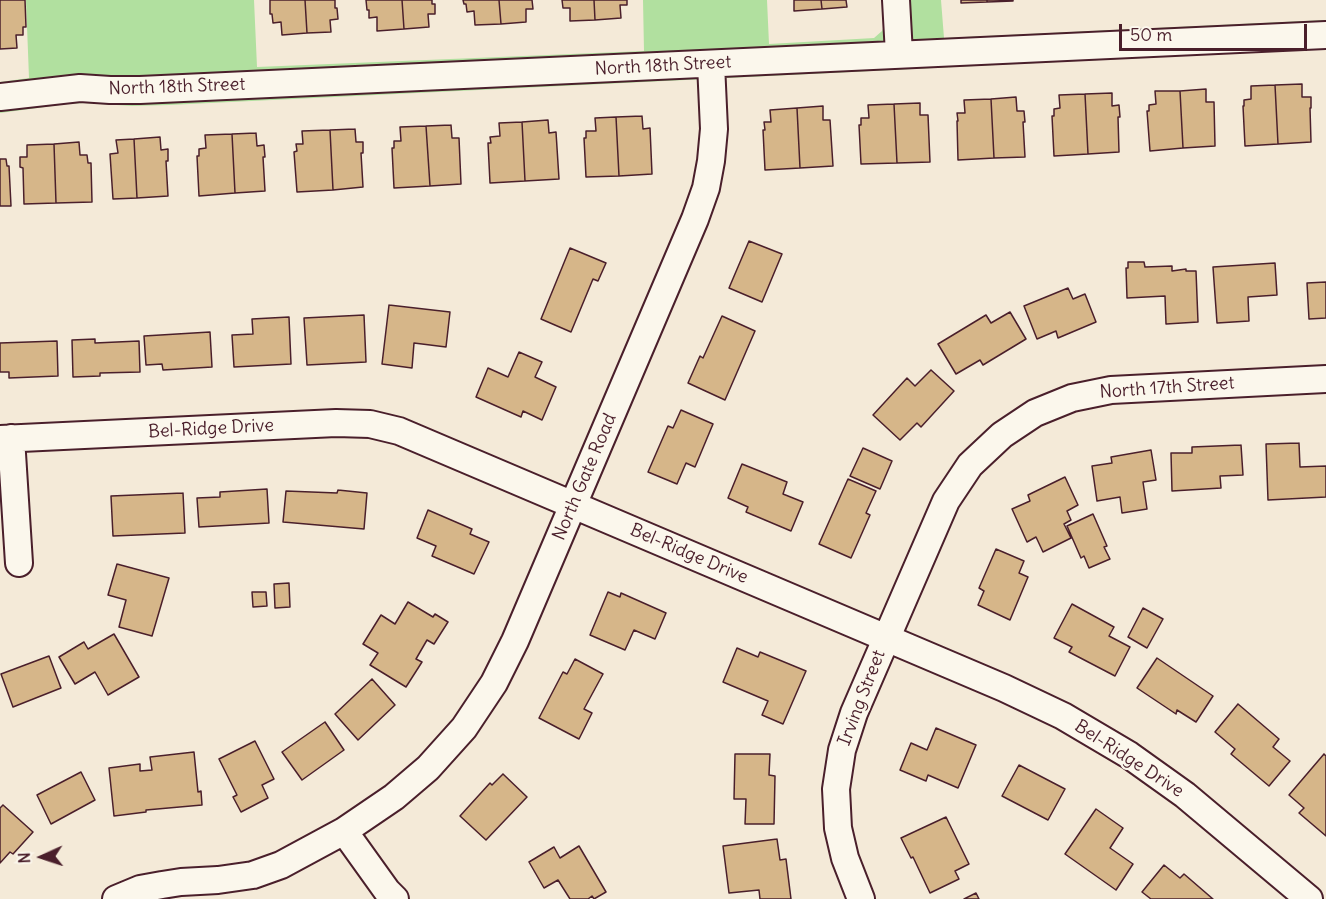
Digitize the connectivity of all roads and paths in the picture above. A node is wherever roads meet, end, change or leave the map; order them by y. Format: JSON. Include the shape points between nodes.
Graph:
{"nodes":[{"id":1,"x":896,"y":0,"type":"edge"},
{"id":2,"x":1326,"y":35,"type":"edge"},
{"id":3,"x":899,"y":54,"type":"junction"},
{"id":4,"x":711,"y":64,"type":"junction"},
{"id":5,"x":0,"y":97,"type":"edge"},
{"id":6,"x":1326,"y":379,"type":"edge"},
{"id":7,"x":6,"y":439,"type":"edge"},
{"id":8,"x":573,"y":505,"type":"junction"},
{"id":9,"x":19,"y":563,"type":"dead end"},
{"id":10,"x":885,"y":638,"type":"junction"},
{"id":11,"x":344,"y":831,"type":"junction"},
{"id":12,"x":116,"y":899,"type":"edge"},
{"id":13,"x":395,"y":899,"type":"edge"},
{"id":14,"x":861,"y":899,"type":"edge"},
{"id":15,"x":1309,"y":899,"type":"edge"}],
"edges":[{"from":1,"to":3,"type":"street"},
{"from":2,"to":3,"type":"street","name":"North 18th Street"},
{"from":3,"to":4,"type":"street","name":"North 18th Street"},
{"from":4,"to":5,"type":"street","name":"North 18th Street","via":[[152,90],[80,88]]},
{"from":4,"to":8,"type":"street","name":"North Gate Road","via":[[714,129],[706,188]]},
{"from":6,"to":10,"type":"street","name":"North 17th Street","via":[[1111,390],[1071,398],[1035,413],[1002,435],[970,465],[946,501]]},
{"from":7,"to":8,"type":"street","name":"Bel-Ridge Drive","via":[[370,424],[399,431]]},
{"from":7,"to":9,"type":"street"},
{"from":8,"to":10,"type":"street","name":"Bel-Ridge Drive"},
{"from":8,"to":11,"type":"street","name":"North Gate Road","via":[[510,652],[464,728],[428,768]]},
{"from":10,"to":14,"type":"street","name":"Irving Street","via":[[854,713],[842,750],[836,789],[838,828]]},
{"from":10,"to":15,"type":"street","name":"Bel-Ridge Drive","via":[[1063,716],[1129,755],[1185,795]]},
{"from":11,"to":12,"type":"street","name":"North Gate Road","via":[[281,865],[253,875],[162,885]]},
{"from":11,"to":13,"type":"street"}]}
